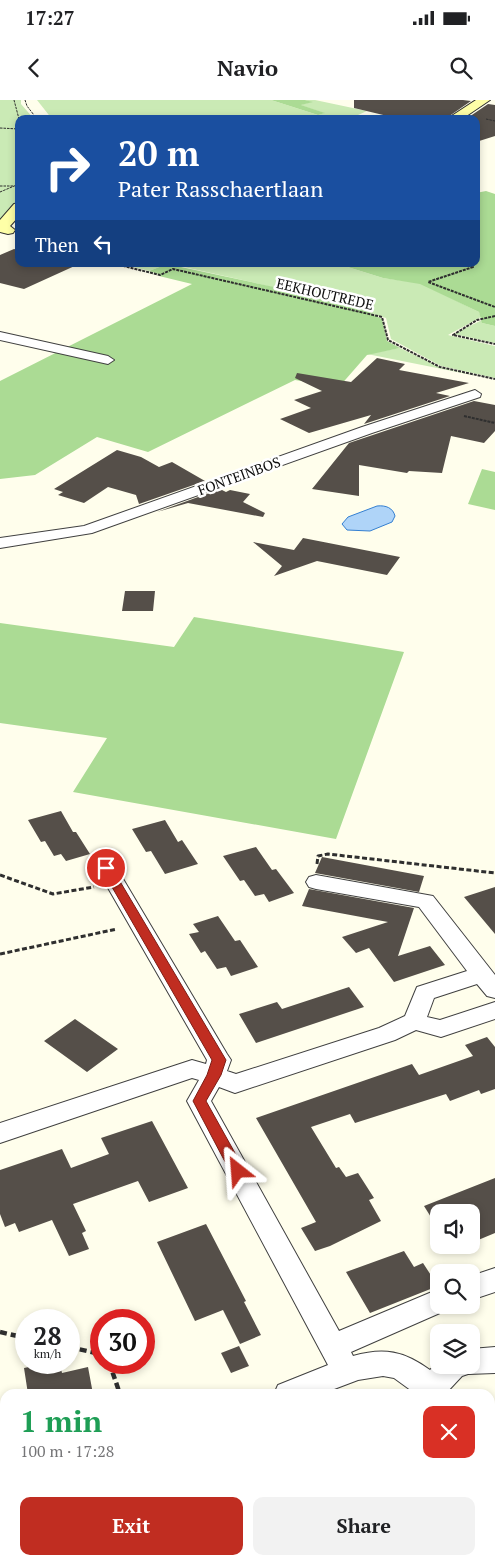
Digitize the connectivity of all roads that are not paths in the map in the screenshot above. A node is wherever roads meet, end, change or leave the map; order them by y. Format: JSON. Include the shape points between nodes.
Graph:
{"nodes":[{"id":1,"x":484,"y":100,"type":"edge"},
{"id":2,"x":460,"y":115,"type":"edge"},
{"id":3,"x":15,"y":211,"type":"edge"},
{"id":4,"x":9,"y":230,"type":"edge"},
{"id":5,"x":0,"y":336,"type":"edge"},
{"id":6,"x":108,"y":360,"type":"dead end"},
{"id":7,"x":475,"y":394,"type":"dead end"},
{"id":8,"x":0,"y":543,"type":"edge"},
{"id":9,"x":112,"y":875,"type":"road end"},
{"id":10,"x":316,"y":882,"type":"road end"},
{"id":11,"x":489,"y":982,"type":"edge"},
{"id":12,"x":495,"y":1010,"type":"edge"},
{"id":13,"x":414,"y":1021,"type":"junction"},
{"id":14,"x":214,"y":1075,"type":"junction"},
{"id":15,"x":0,"y":1133,"type":"edge"},
{"id":16,"x":495,"y":1280,"type":"edge"},
{"id":17,"x":480,"y":1285,"type":"edge"},
{"id":18,"x":430,"y":1305,"type":"edge"},
{"id":19,"x":333,"y":1347,"type":"junction"},
{"id":20,"x":495,"y":1360,"type":"edge"},
{"id":21,"x":480,"y":1361,"type":"edge"},
{"id":22,"x":346,"y":1371,"type":"junction"},
{"id":23,"x":447,"y":1374,"type":"edge"},
{"id":24,"x":301,"y":1389,"type":"edge"},
{"id":25,"x":431,"y":1389,"type":"edge"},
{"id":26,"x":435,"y":1389,"type":"edge"}],
"edges":[{"from":1,"to":2,"type":"street"},
{"from":3,"to":4,"type":"street","via":[[0,227]]},
{"from":5,"to":6,"type":"street"},
{"from":7,"to":8,"type":"street","name":"FONTEINBOS","via":[[87,530]]},
{"from":9,"to":14,"type":"street","via":[[219,1060]]},
{"from":10,"to":11,"type":"street","via":[[426,902]]},
{"from":11,"to":13,"type":"street","via":[[425,993]]},
{"from":12,"to":13,"type":"street","via":[[441,1029]]},
{"from":13,"to":14,"type":"street","via":[[387,1034],[235,1084]]},
{"from":14,"to":15,"type":"street","via":[[192,1069]]},
{"from":14,"to":19,"type":"street","via":[[200,1101]]},
{"from":16,"to":17,"type":"street"},
{"from":18,"to":19,"type":"street"},
{"from":19,"to":22,"type":"street"},
{"from":20,"to":21,"type":"street"},
{"from":22,"to":24,"type":"street"},
{"from":22,"to":25,"type":"street","via":[[385,1363],[412,1373]]},
{"from":23,"to":26,"type":"street"}]}
